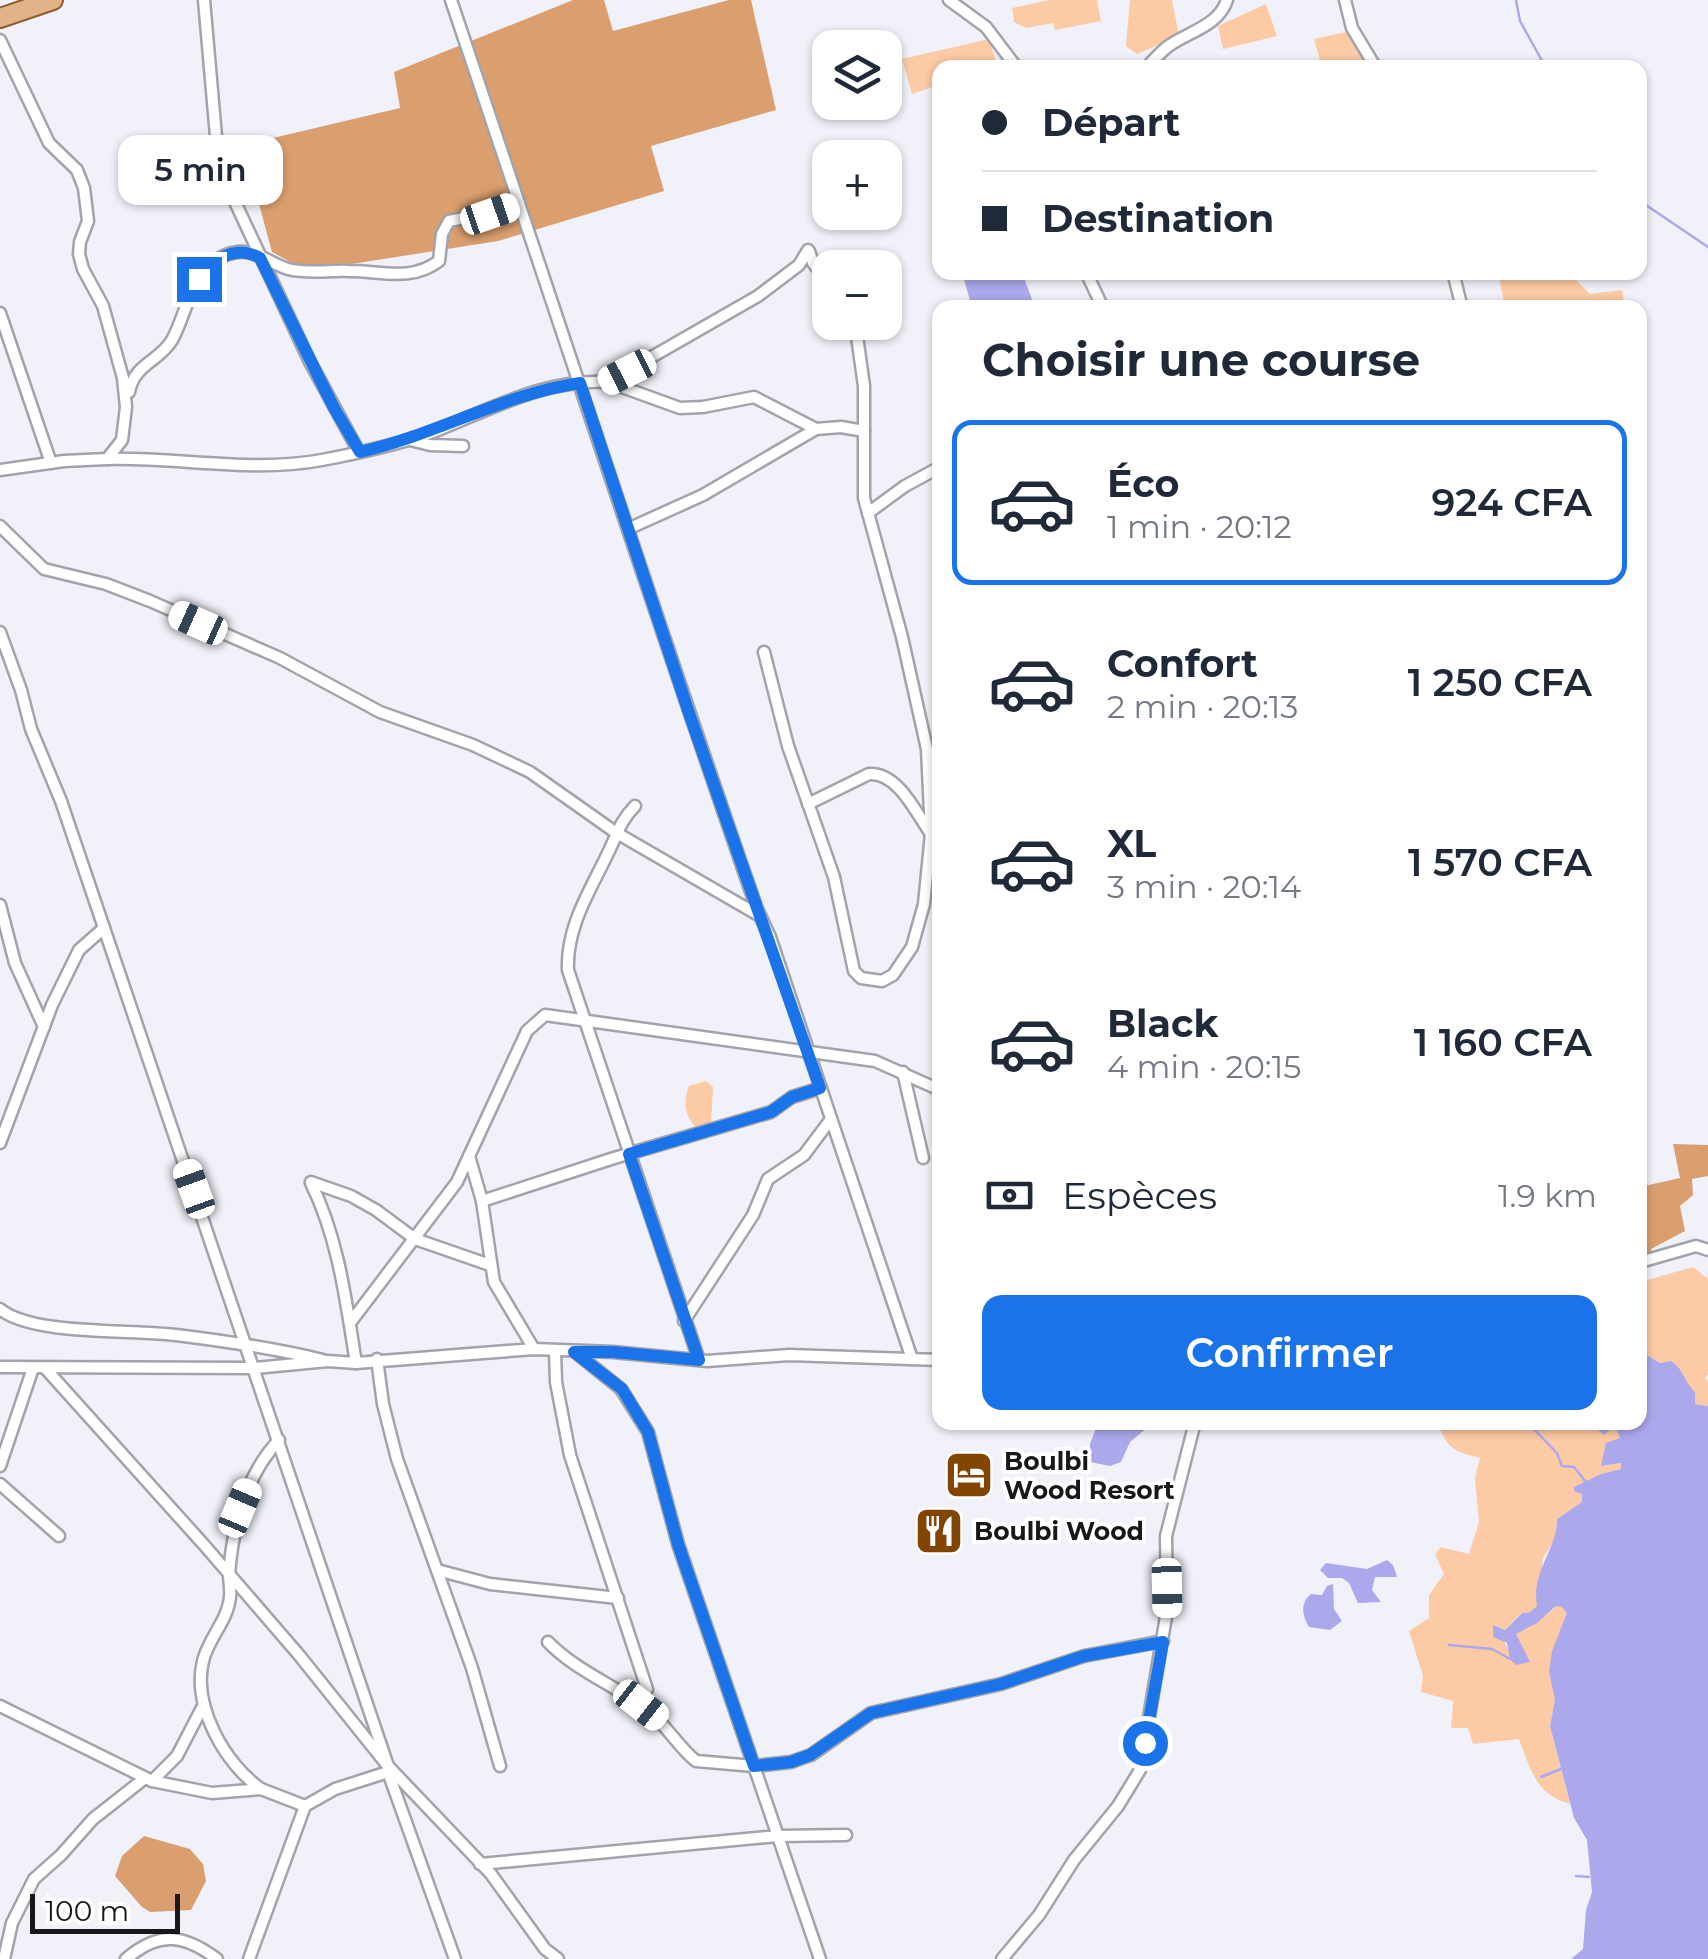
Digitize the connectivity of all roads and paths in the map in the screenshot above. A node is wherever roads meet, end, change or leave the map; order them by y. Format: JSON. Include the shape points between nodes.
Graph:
{"nodes":[{"id":1,"x":53,"y":0,"type":"edge"},
{"id":2,"x":204,"y":0,"type":"edge"},
{"id":3,"x":451,"y":0,"type":"edge"},
{"id":4,"x":948,"y":0,"type":"edge"},
{"id":5,"x":1227,"y":0,"type":"edge"},
{"id":6,"x":1345,"y":0,"type":"edge"},
{"id":7,"x":0,"y":18,"type":"edge"},
{"id":8,"x":0,"y":40,"type":"edge"},
{"id":9,"x":1011,"y":60,"type":"edge"},
{"id":10,"x":1154,"y":60,"type":"edge"},
{"id":11,"x":1371,"y":60,"type":"edge"},
{"id":12,"x":520,"y":203,"type":"junction"},
{"id":13,"x":260,"y":258,"type":"junction"},
{"id":14,"x":812,"y":260,"type":"edge"},
{"id":15,"x":0,"y":312,"type":"edge"},
{"id":16,"x":858,"y":340,"type":"edge"},
{"id":17,"x":608,"y":382,"type":"junction"},
{"id":18,"x":580,"y":383,"type":"junction"},
{"id":19,"x":126,"y":407,"type":"junction"},
{"id":20,"x":816,"y":429,"type":"junction"},
{"id":21,"x":864,"y":431,"type":"junction"},
{"id":22,"x":410,"y":440,"type":"junction"},
{"id":23,"x":462,"y":446,"type":"dead end"},
{"id":24,"x":360,"y":452,"type":"junction"},
{"id":25,"x":107,"y":459,"type":"junction"},
{"id":26,"x":51,"y":463,"type":"junction"},
{"id":27,"x":0,"y":470,"type":"edge"},
{"id":28,"x":932,"y":471,"type":"edge"},
{"id":29,"x":868,"y":513,"type":"junction"},
{"id":30,"x":0,"y":526,"type":"edge"},
{"id":31,"x":630,"y":528,"type":"junction"},
{"id":32,"x":0,"y":632,"type":"edge"},
{"id":33,"x":764,"y":652,"type":"dead end"},
{"id":34,"x":928,"y":750,"type":"junction"},
{"id":35,"x":932,"y":761,"type":"edge"},
{"id":36,"x":808,"y":804,"type":"junction"},
{"id":37,"x":635,"y":806,"type":"dead end"},
{"id":38,"x":615,"y":832,"type":"junction"},
{"id":39,"x":931,"y":834,"type":"junction"},
{"id":40,"x":0,"y":904,"type":"edge"},
{"id":41,"x":760,"y":916,"type":"junction"},
{"id":42,"x":104,"y":928,"type":"junction"},
{"id":43,"x":584,"y":1018,"type":"junction"},
{"id":44,"x":44,"y":1027,"type":"junction"},
{"id":45,"x":809,"y":1054,"type":"junction"},
{"id":46,"x":904,"y":1072,"type":"junction"},
{"id":47,"x":932,"y":1086,"type":"edge"},
{"id":48,"x":820,"y":1088,"type":"junction"},
{"id":49,"x":831,"y":1119,"type":"junction"},
{"id":50,"x":0,"y":1142,"type":"edge"},
{"id":51,"x":629,"y":1154,"type":"junction"},
{"id":52,"x":468,"y":1156,"type":"junction"},
{"id":53,"x":923,"y":1158,"type":"dead end"},
{"id":54,"x":482,"y":1201,"type":"junction"},
{"id":55,"x":415,"y":1239,"type":"junction"},
{"id":56,"x":1708,"y":1250,"type":"edge"},
{"id":57,"x":1647,"y":1260,"type":"edge"},
{"id":58,"x":490,"y":1265,"type":"junction"},
{"id":59,"x":0,"y":1310,"type":"edge"},
{"id":60,"x":684,"y":1321,"type":"junction"},
{"id":61,"x":350,"y":1323,"type":"junction"},
{"id":62,"x":248,"y":1346,"type":"junction"},
{"id":63,"x":534,"y":1349,"type":"junction"},
{"id":64,"x":556,"y":1351,"type":"junction"},
{"id":65,"x":574,"y":1352,"type":"junction"},
{"id":66,"x":378,"y":1359,"type":"junction"},
{"id":67,"x":912,"y":1359,"type":"junction"},
{"id":68,"x":699,"y":1360,"type":"junction"},
{"id":69,"x":932,"y":1360,"type":"edge"},
{"id":70,"x":328,"y":1361,"type":"junction"},
{"id":71,"x":356,"y":1364,"type":"junction"},
{"id":72,"x":0,"y":1368,"type":"edge"},
{"id":73,"x":39,"y":1368,"type":"junction"},
{"id":74,"x":255,"y":1368,"type":"junction"},
{"id":75,"x":1192,"y":1430,"type":"edge"},
{"id":76,"x":279,"y":1440,"type":"junction"},
{"id":77,"x":0,"y":1466,"type":"edge"},
{"id":78,"x":0,"y":1484,"type":"edge"},
{"id":79,"x":59,"y":1536,"type":"dead end"},
{"id":80,"x":437,"y":1570,"type":"junction"},
{"id":81,"x":229,"y":1577,"type":"junction"},
{"id":82,"x":618,"y":1598,"type":"junction"},
{"id":83,"x":548,"y":1642,"type":"dead end"},
{"id":84,"x":1163,"y":1642,"type":"junction"},
{"id":85,"x":648,"y":1688,"type":"dead end"},
{"id":86,"x":204,"y":1704,"type":"junction"},
{"id":87,"x":0,"y":1706,"type":"edge"},
{"id":88,"x":500,"y":1766,"type":"dead end"},
{"id":89,"x":754,"y":1766,"type":"junction"},
{"id":90,"x":388,"y":1769,"type":"junction"},
{"id":91,"x":148,"y":1780,"type":"junction"},
{"id":92,"x":261,"y":1789,"type":"junction"},
{"id":93,"x":305,"y":1806,"type":"junction"},
{"id":94,"x":846,"y":1834,"type":"dead end"},
{"id":95,"x":778,"y":1836,"type":"junction"},
{"id":96,"x":480,"y":1864,"type":"junction"},
{"id":97,"x":4,"y":1959,"type":"edge"},
{"id":98,"x":126,"y":1959,"type":"edge"},
{"id":99,"x":217,"y":1959,"type":"edge"},
{"id":100,"x":249,"y":1959,"type":"edge"},
{"id":101,"x":455,"y":1959,"type":"edge"},
{"id":102,"x":558,"y":1959,"type":"edge"},
{"id":103,"x":820,"y":1959,"type":"edge"},
{"id":104,"x":1002,"y":1959,"type":"edge"}],
"edges":[{"from":1,"to":7,"type":"main road"},
{"from":2,"to":13,"type":"street","via":[[218,159]]},
{"from":3,"to":12,"type":"street"},
{"from":4,"to":9,"type":"street","via":[[986,27]]},
{"from":5,"to":10,"type":"street","via":[[1214,20]]},
{"from":6,"to":11,"type":"street"},
{"from":8,"to":19,"type":"street","via":[[49,143],[82,178],[88,221],[80,254],[103,306]]},
{"from":12,"to":13,"type":"street","via":[[450,221],[438,261],[426,271],[303,272]]},
{"from":12,"to":18,"type":"street"},
{"from":13,"to":19,"type":"street","via":[[242,251],[210,264],[170,345],[131,380]]},
{"from":13,"to":24,"type":"street"},
{"from":14,"to":17,"type":"street","via":[[808,250],[799,266],[758,296]]},
{"from":15,"to":26,"type":"street"},
{"from":16,"to":21,"type":"street"},
{"from":17,"to":18,"type":"street"},
{"from":17,"to":20,"type":"street","via":[[680,408],[754,397]]},
{"from":18,"to":22,"type":"street","via":[[530,393]]},
{"from":18,"to":31,"type":"street"},
{"from":19,"to":25,"type":"street","via":[[122,440]]},
{"from":20,"to":21,"type":"street"},
{"from":20,"to":31,"type":"street","via":[[704,495]]},
{"from":21,"to":29,"type":"street"},
{"from":22,"to":23,"type":"street"},
{"from":22,"to":24,"type":"street"},
{"from":24,"to":25,"type":"street","via":[[282,464]]},
{"from":25,"to":26,"type":"street"},
{"from":26,"to":27,"type":"street"},
{"from":28,"to":29,"type":"street"},
{"from":29,"to":34,"type":"street"},
{"from":30,"to":38,"type":"street","via":[[44,569],[150,601],[280,658],[380,712],[473,745],[530,772]]},
{"from":31,"to":41,"type":"street"},
{"from":32,"to":42,"type":"street"},
{"from":33,"to":36,"type":"street"},
{"from":34,"to":35,"type":"street"},
{"from":34,"to":39,"type":"street"},
{"from":36,"to":39,"type":"street","via":[[880,773]]},
{"from":36,"to":39,"type":"street","via":[[841,901],[854,971],[874,982],[893,975],[912,947]]},
{"from":37,"to":38,"type":"street"},
{"from":38,"to":41,"type":"street"},
{"from":38,"to":43,"type":"street","via":[[567,951]]},
{"from":40,"to":44,"type":"street","via":[[15,963]]},
{"from":41,"to":45,"type":"street"},
{"from":42,"to":44,"type":"street","via":[[79,950]]},
{"from":42,"to":62,"type":"street"},
{"from":43,"to":45,"type":"street"},
{"from":43,"to":51,"type":"street"},
{"from":43,"to":52,"type":"street","via":[[545,1015],[527,1032]]},
{"from":44,"to":50,"type":"street"},
{"from":45,"to":46,"type":"street","via":[[875,1061]]},
{"from":45,"to":48,"type":"street"},
{"from":46,"to":47,"type":"street"},
{"from":46,"to":53,"type":"street"},
{"from":48,"to":49,"type":"street"},
{"from":48,"to":51,"type":"street","via":[[771,1112]]},
{"from":49,"to":60,"type":"street","via":[[804,1155],[768,1179],[753,1215]]},
{"from":49,"to":67,"type":"street"},
{"from":51,"to":54,"type":"street"},
{"from":51,"to":60,"type":"street"},
{"from":52,"to":54,"type":"street"},
{"from":52,"to":55,"type":"street"},
{"from":54,"to":58,"type":"street"},
{"from":55,"to":58,"type":"street"},
{"from":55,"to":61,"type":"street"},
{"from":55,"to":61,"type":"street","via":[[351,1196],[311,1182],[337,1252]]},
{"from":56,"to":57,"type":"street","via":[[1696,1246]]},
{"from":58,"to":63,"type":"street","via":[[502,1299]]},
{"from":59,"to":62,"type":"street","via":[[61,1328]]},
{"from":60,"to":68,"type":"street"},
{"from":61,"to":71,"type":"street"},
{"from":62,"to":70,"type":"street"},
{"from":62,"to":74,"type":"street"},
{"from":63,"to":64,"type":"street"},
{"from":63,"to":66,"type":"street"},
{"from":64,"to":65,"type":"street"},
{"from":64,"to":82,"type":"street","via":[[570,1455]]},
{"from":65,"to":68,"type":"street"},
{"from":65,"to":89,"type":"street","via":[[622,1389],[648,1432],[678,1544]]},
{"from":66,"to":71,"type":"street"},
{"from":66,"to":80,"type":"street","via":[[388,1432]]},
{"from":67,"to":68,"type":"street"},
{"from":67,"to":69,"type":"street"},
{"from":70,"to":71,"type":"street"},
{"from":70,"to":74,"type":"street"},
{"from":72,"to":73,"type":"street"},
{"from":73,"to":74,"type":"street"},
{"from":73,"to":77,"type":"street"},
{"from":73,"to":81,"type":"street"},
{"from":74,"to":76,"type":"street"},
{"from":75,"to":84,"type":"street","via":[[1166,1536]]},
{"from":76,"to":81,"type":"street","via":[[259,1461],[240,1508]]},
{"from":76,"to":90,"type":"street"},
{"from":78,"to":79,"type":"street"},
{"from":80,"to":82,"type":"street","via":[[490,1584]]},
{"from":80,"to":88,"type":"street"},
{"from":81,"to":86,"type":"street","via":[[230,1603],[202,1661]]},
{"from":81,"to":90,"type":"street"},
{"from":82,"to":85,"type":"street"},
{"from":83,"to":89,"type":"street","via":[[657,1718],[696,1761]]},
{"from":84,"to":89,"type":"street","via":[[1084,1656],[1001,1684],[871,1713],[810,1755]]},
{"from":84,"to":104,"type":"street","via":[[1140,1770]]},
{"from":86,"to":91,"type":"street","via":[[177,1756]]},
{"from":86,"to":92,"type":"street","via":[[218,1739]]},
{"from":87,"to":91,"type":"street"},
{"from":89,"to":95,"type":"street"},
{"from":90,"to":93,"type":"street"},
{"from":90,"to":96,"type":"street"},
{"from":90,"to":101,"type":"street"},
{"from":91,"to":92,"type":"street","via":[[212,1793]]},
{"from":91,"to":97,"type":"street","via":[[93,1819],[34,1879],[12,1923]]},
{"from":92,"to":93,"type":"street"},
{"from":93,"to":100,"type":"street"},
{"from":94,"to":95,"type":"street"},
{"from":95,"to":96,"type":"street"},
{"from":95,"to":103,"type":"street"},
{"from":96,"to":102,"type":"street"},
{"from":98,"to":99,"type":"street","via":[[149,1943],[180,1938]]}]}
